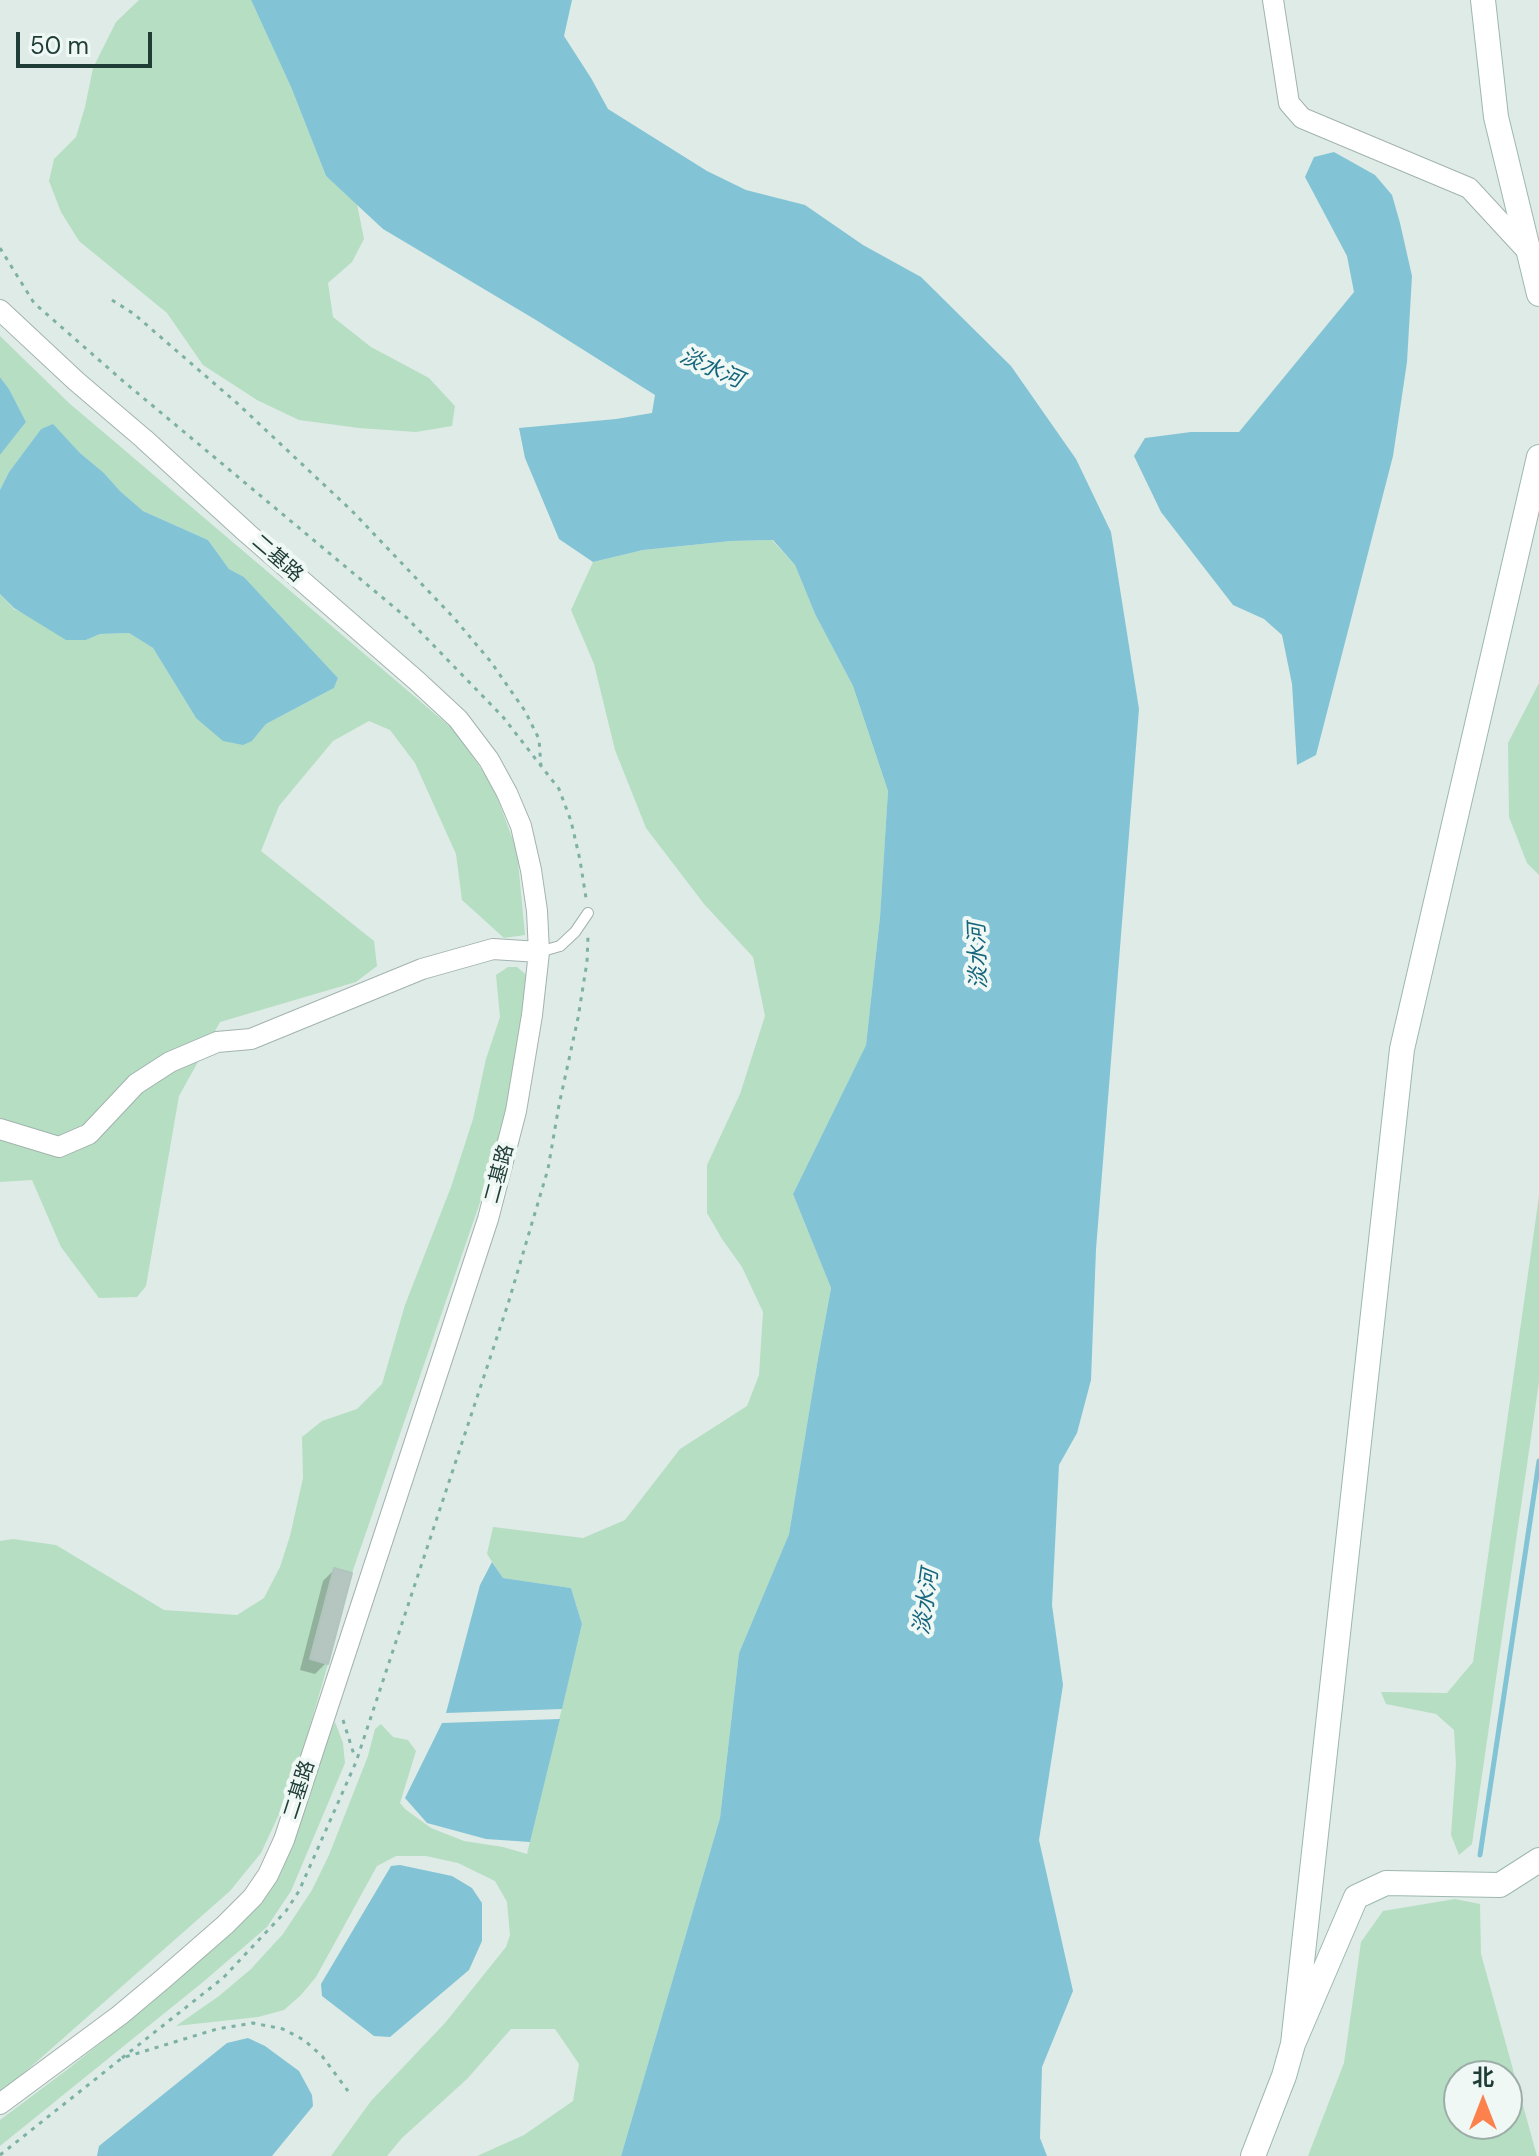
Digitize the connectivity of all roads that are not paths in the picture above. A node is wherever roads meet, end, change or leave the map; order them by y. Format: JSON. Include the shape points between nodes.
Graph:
{"nodes":[{"id":1,"x":1273,"y":0,"type":"edge"},
{"id":2,"x":1483,"y":0,"type":"edge"},
{"id":3,"x":1529,"y":253,"type":"junction"},
{"id":4,"x":1539,"y":294,"type":"edge"},
{"id":5,"x":0,"y":310,"type":"edge"},
{"id":6,"x":1539,"y":457,"type":"edge"},
{"id":7,"x":588,"y":913,"type":"road end"},
{"id":8,"x":539,"y":952,"type":"junction"},
{"id":9,"x":0,"y":1129,"type":"edge"},
{"id":10,"x":1539,"y":1860,"type":"edge"},
{"id":11,"x":1293,"y":2044,"type":"junction"},
{"id":12,"x":0,"y":2104,"type":"edge"},
{"id":13,"x":1253,"y":2156,"type":"edge"}],
"edges":[{"from":1,"to":3,"type":"street","via":[[1289,103],[1302,118],[1469,188]]},
{"from":2,"to":3,"type":"street","via":[[1496,117]]},
{"from":3,"to":4,"type":"street"},
{"from":5,"to":8,"type":"street","name":"二基路","via":[[458,719],[489,760],[521,826]]},
{"from":6,"to":11,"type":"street","via":[[1402,1049]]},
{"from":7,"to":8,"type":"lane","via":[[560,946]]},
{"from":8,"to":9,"type":"street","via":[[493,949],[422,969],[251,1039],[217,1042],[136,1084],[89,1134],[59,1147]]},
{"from":8,"to":12,"type":"street","name":"二基路","via":[[516,1111],[488,1219],[284,1840],[268,1875],[225,1925],[120,2015]]},
{"from":10,"to":11,"type":"street","via":[[1500,1885],[1386,1883],[1356,1897]]},
{"from":11,"to":13,"type":"street"}]}
